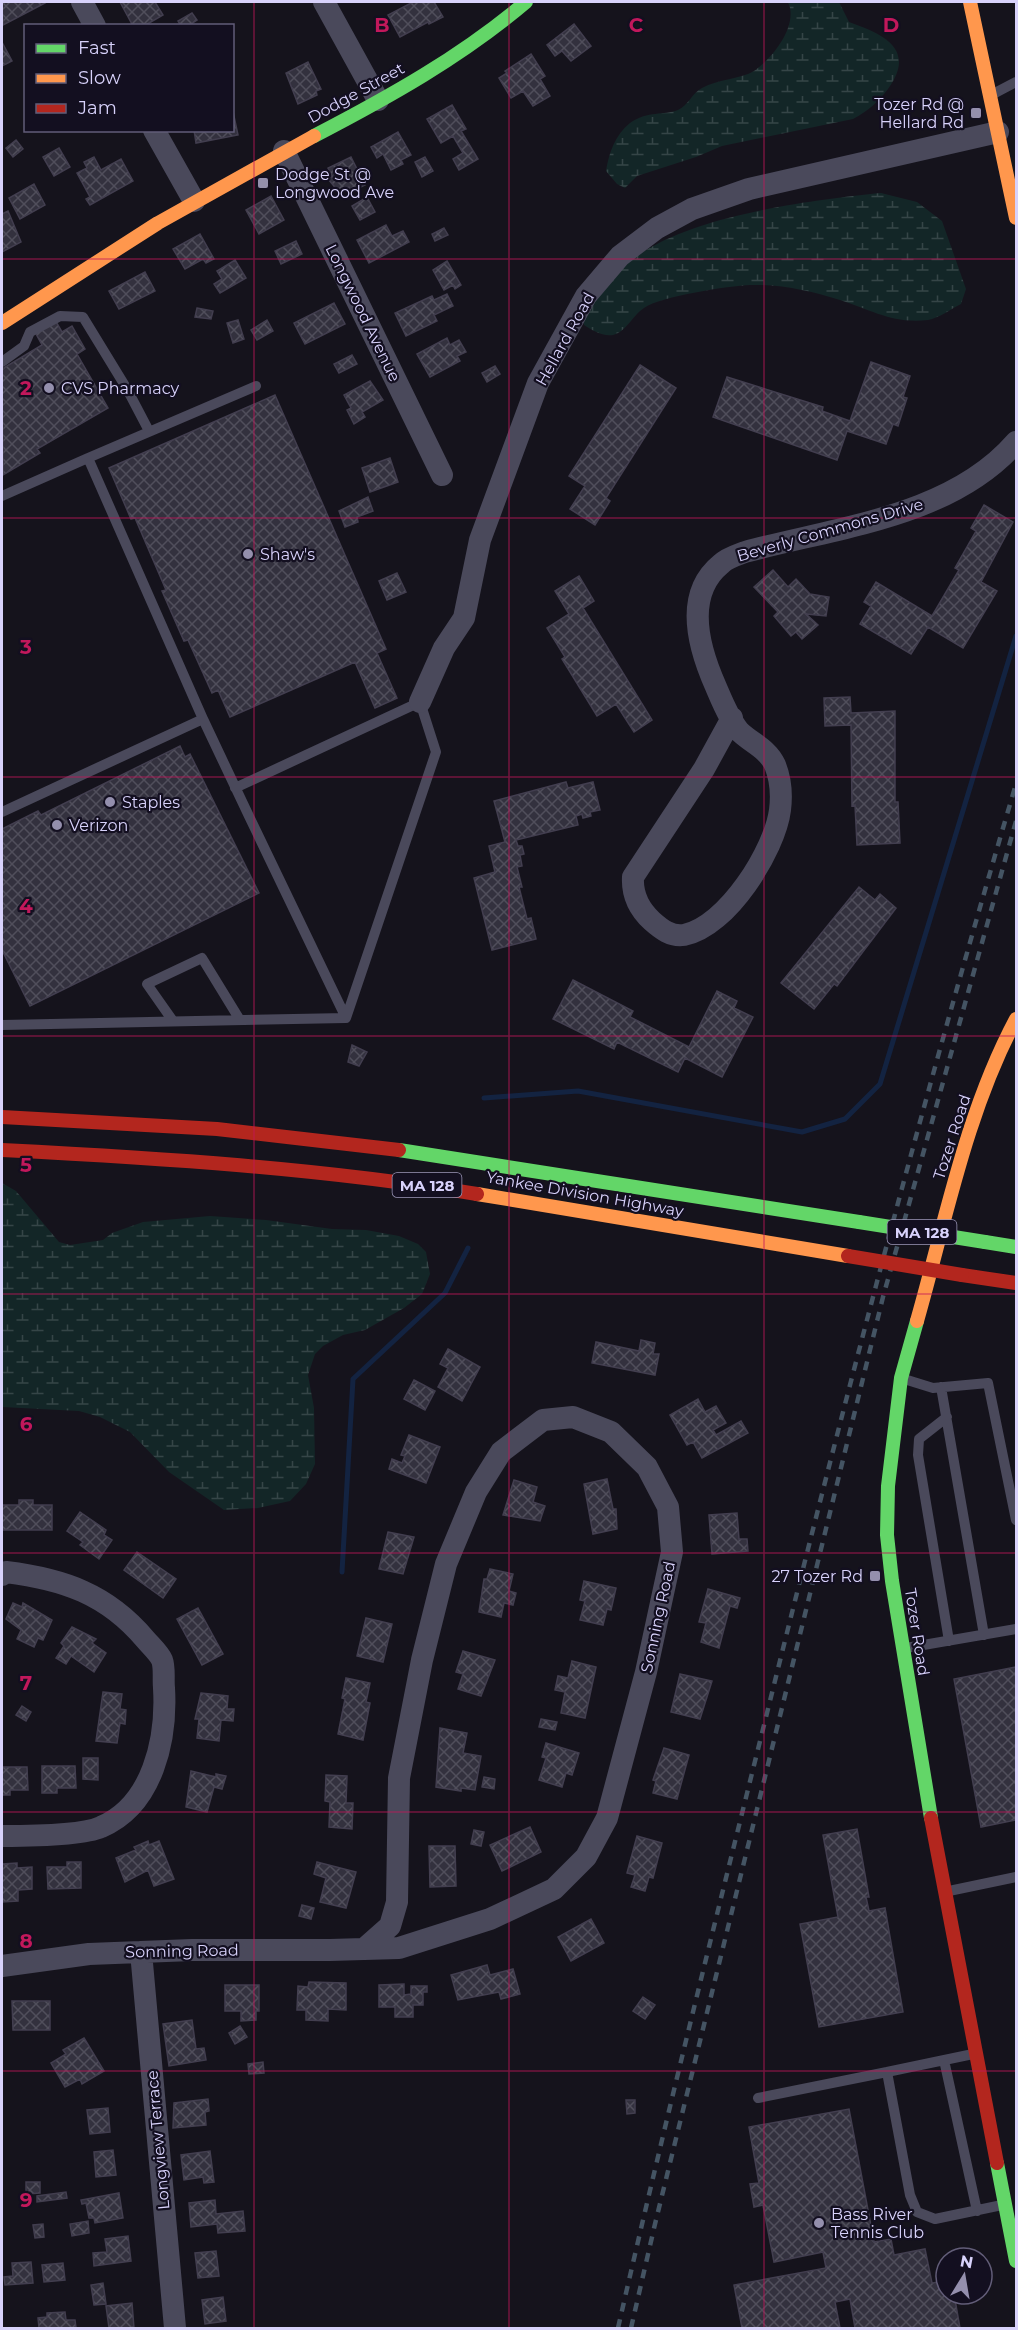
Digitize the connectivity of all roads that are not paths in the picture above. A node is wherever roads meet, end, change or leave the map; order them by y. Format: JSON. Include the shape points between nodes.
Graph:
{"nodes":[{"id":1,"x":82,"y":2,"type":"edge"},
{"id":2,"x":324,"y":2,"type":"edge"},
{"id":3,"x":970,"y":2,"type":"edge"},
{"id":4,"x":523,"y":3,"type":"edge"},
{"id":5,"x":95,"y":24,"type":"edge"},
{"id":6,"x":1017,"y":82,"type":"edge"},
{"id":7,"x":990,"y":95,"type":"junction"},
{"id":8,"x":378,"y":100,"type":"junction"},
{"id":9,"x":155,"y":132,"type":"edge"},
{"id":10,"x":998,"y":132,"type":"junction"},
{"id":11,"x":284,"y":151,"type":"junction"},
{"id":12,"x":194,"y":201,"type":"junction"},
{"id":13,"x":1017,"y":218,"type":"edge"},
{"id":14,"x":84,"y":253,"type":"dead end"},
{"id":15,"x":2,"y":323,"type":"edge"},
{"id":16,"x":2,"y":362,"type":"edge"},
{"id":17,"x":256,"y":386,"type":"dead end"},
{"id":18,"x":149,"y":432,"type":"junction"},
{"id":19,"x":1017,"y":442,"type":"edge"},
{"id":20,"x":88,"y":458,"type":"junction"},
{"id":21,"x":442,"y":475,"type":"dead end"},
{"id":22,"x":2,"y":496,"type":"edge"},
{"id":23,"x":420,"y":702,"type":"junction"},
{"id":24,"x":732,"y":718,"type":"junction"},
{"id":25,"x":203,"y":719,"type":"junction"},
{"id":26,"x":235,"y":788,"type":"junction"},
{"id":27,"x":2,"y":812,"type":"edge"},
{"id":28,"x":346,"y":1018,"type":"junction"},
{"id":29,"x":1017,"y":1019,"type":"edge"},
{"id":30,"x":240,"y":1020,"type":"junction"},
{"id":31,"x":173,"y":1021,"type":"junction"},
{"id":32,"x":2,"y":1025,"type":"edge"},
{"id":33,"x":2,"y":1117,"type":"edge"},
{"id":34,"x":2,"y":1150,"type":"edge"},
{"id":35,"x":1017,"y":1246,"type":"edge"},
{"id":36,"x":1017,"y":1283,"type":"edge"},
{"id":37,"x":901,"y":1378,"type":"junction"},
{"id":38,"x":941,"y":1387,"type":"junction"},
{"id":39,"x":946,"y":1417,"type":"junction"},
{"id":40,"x":1017,"y":1520,"type":"edge"},
{"id":41,"x":2,"y":1575,"type":"edge"},
{"id":42,"x":1017,"y":1629,"type":"edge"},
{"id":43,"x":984,"y":1635,"type":"junction"},
{"id":44,"x":949,"y":1641,"type":"junction"},
{"id":45,"x":903,"y":1649,"type":"junction"},
{"id":46,"x":2,"y":1836,"type":"edge"},
{"id":47,"x":1017,"y":1877,"type":"edge"},
{"id":48,"x":946,"y":1892,"type":"junction"},
{"id":49,"x":364,"y":1949,"type":"junction"},
{"id":50,"x":141,"y":1952,"type":"junction"},
{"id":51,"x":2,"y":1966,"type":"edge"},
{"id":52,"x":976,"y":2053,"type":"junction"},
{"id":53,"x":944,"y":2060,"type":"junction"},
{"id":54,"x":887,"y":2072,"type":"junction"},
{"id":55,"x":758,"y":2098,"type":"dead end"},
{"id":56,"x":1005,"y":2204,"type":"junction"},
{"id":57,"x":977,"y":2211,"type":"junction"},
{"id":58,"x":1013,"y":2230,"type":"edge"},
{"id":59,"x":1017,"y":2260,"type":"edge"},
{"id":60,"x":175,"y":2328,"type":"edge"}],
"edges":[{"from":1,"to":5,"type":"street"},
{"from":2,"to":8,"type":"street"},
{"from":3,"to":7,"type":"main road"},
{"from":4,"to":8,"type":"main road","name":"Dodge Street","via":[[475,42]]},
{"from":6,"to":7,"type":"lane"},
{"from":7,"to":10,"type":"main road"},
{"from":8,"to":11,"type":"main road","name":"Dodge Street"},
{"from":9,"to":12,"type":"street"},
{"from":10,"to":13,"type":"main road"},
{"from":10,"to":23,"type":"street","name":"Hellard Road","via":[[749,189],[657,228],[620,256],[586,296],[538,384],[480,540],[464,618],[444,648]]},
{"from":11,"to":12,"type":"main road","name":"Dodge Street"},
{"from":11,"to":21,"type":"street","name":"Longwood Avenue"},
{"from":12,"to":14,"type":"main road","name":"Dodge Street"},
{"from":12,"to":15,"type":"main road","name":"Dodge Street"},
{"from":16,"to":18,"type":"lane","via":[[24,346],[30,332],[60,315],[83,317]]},
{"from":17,"to":18,"type":"lane"},
{"from":18,"to":20,"type":"lane"},
{"from":19,"to":24,"type":"street","name":"Beverly Commons Drive","via":[[1005,455],[954,490],[911,510],[745,552],[722,562],[708,578],[696,622],[701,652]]},
{"from":20,"to":22,"type":"lane"},
{"from":20,"to":25,"type":"lane"},
{"from":23,"to":26,"type":"lane"},
{"from":23,"to":28,"type":"lane","via":[[436,752]]},
{"from":24,"to":24,"type":"street","name":"Beverly Commons Drive","via":[[739,731],[760,746],[774,764],[782,790],[778,821],[746,885],[723,912],[704,928],[682,936],[664,932],[648,917],[633,892],[633,877],[704,769]]},
{"from":25,"to":26,"type":"lane"},
{"from":25,"to":27,"type":"lane"},
{"from":26,"to":28,"type":"lane"},
{"from":28,"to":30,"type":"lane"},
{"from":29,"to":37,"type":"main road","name":"Tozer Road","via":[[997,1055],[956,1172]]},
{"from":30,"to":31,"type":"lane"},
{"from":30,"to":31,"type":"lane","via":[[202,958],[147,984]]},
{"from":31,"to":32,"type":"lane"},
{"from":33,"to":35,"type":"main road","name":"Yankee Division Highway","number":"MA 128","bridge":true,"via":[[356,1143]]},
{"from":34,"to":36,"type":"main road","name":"Yankee Division Highway","number":"MA 128","bridge":true,"via":[[183,1159],[411,1183]]},
{"from":37,"to":38,"type":"lane"},
{"from":37,"to":45,"type":"main road","name":"Tozer Road","via":[[888,1486],[887,1535]]},
{"from":38,"to":39,"type":"lane"},
{"from":38,"to":40,"type":"lane","via":[[988,1383]]},
{"from":39,"to":43,"type":"lane"},
{"from":39,"to":44,"type":"lane","via":[[919,1439],[918,1455]]},
{"from":41,"to":46,"type":"street","via":[[6,1572],[45,1576],[92,1593],[132,1624],[162,1660],[165,1709],[155,1766],[132,1806],[100,1828]]},
{"from":42,"to":43,"type":"lane"},
{"from":43,"to":44,"type":"lane"},
{"from":44,"to":45,"type":"lane"},
{"from":45,"to":48,"type":"main road","name":"Tozer Road"},
{"from":47,"to":48,"type":"lane"},
{"from":48,"to":52,"type":"main road","name":"Tozer Road"},
{"from":49,"to":49,"type":"street","name":"Sonning Road","via":[[399,1948],[490,1919],[554,1889],[586,1857],[607,1818],[646,1672],[672,1552],[668,1507],[646,1467],[611,1432],[573,1417],[543,1420],[501,1452],[476,1492],[446,1564],[399,1778],[397,1902],[390,1926]]},
{"from":49,"to":50,"type":"street","name":"Sonning Road"},
{"from":50,"to":51,"type":"street","name":"Sonning Road","via":[[89,1954]]},
{"from":50,"to":60,"type":"street","name":"Longview Terrace"},
{"from":52,"to":53,"type":"lane"},
{"from":52,"to":56,"type":"main road","name":"Tozer Road"},
{"from":53,"to":54,"type":"lane"},
{"from":53,"to":57,"type":"lane"},
{"from":54,"to":55,"type":"lane"},
{"from":54,"to":57,"type":"lane","via":[[916,2212],[935,2219]]},
{"from":56,"to":57,"type":"lane"},
{"from":56,"to":58,"type":"main road","name":"Tozer Road"},
{"from":58,"to":59,"type":"main road","name":"Tozer Road"}]}
